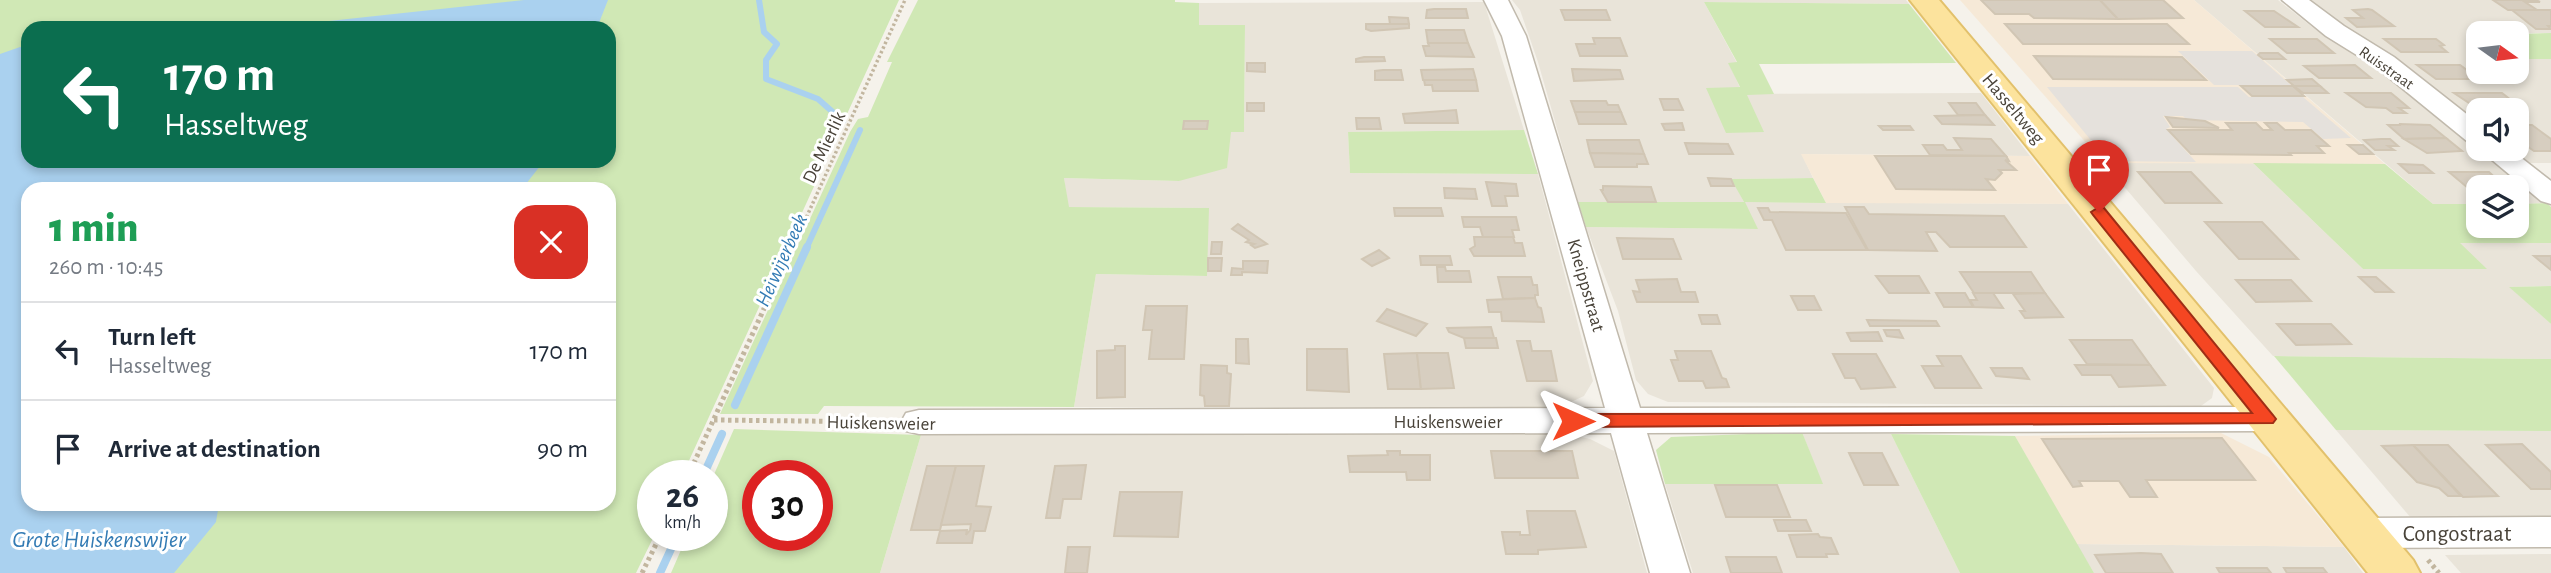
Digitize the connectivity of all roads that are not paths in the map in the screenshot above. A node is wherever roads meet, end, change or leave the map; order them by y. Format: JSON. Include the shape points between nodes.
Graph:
{"nodes":[{"id":1,"x":1496,"y":0,"type":"edge"},
{"id":2,"x":1924,"y":0,"type":"edge"},
{"id":3,"x":2294,"y":0,"type":"edge"},
{"id":4,"x":2466,"y":126,"type":"edge"},
{"id":5,"x":2508,"y":161,"type":"edge"},
{"id":6,"x":2551,"y":195,"type":"edge"},
{"id":7,"x":2267,"y":419,"type":"junction"},
{"id":8,"x":1625,"y":420,"type":"junction"},
{"id":9,"x":919,"y":422,"type":"road end"},
{"id":10,"x":2364,"y":533,"type":"junction"},
{"id":11,"x":2551,"y":533,"type":"edge"},
{"id":12,"x":1670,"y":573,"type":"edge"},
{"id":13,"x":2396,"y":573,"type":"edge"}],
"edges":[{"from":1,"to":8,"type":"street","name":"Kneippstraat","via":[[1514,36]]},
{"from":2,"to":7,"type":"main road","name":"Hasseltweg"},
{"from":3,"to":4,"type":"street","name":"Ruisstraat","via":[[2385,62]]},
{"from":5,"to":6,"type":"street"},
{"from":7,"to":8,"type":"street","name":"Huiskensweier"},
{"from":7,"to":10,"type":"main road","name":"Hasseltweg"},
{"from":8,"to":9,"type":"street","name":"Huiskensweier"},
{"from":8,"to":12,"type":"street","name":"Kneippstraat"},
{"from":10,"to":11,"type":"street","name":"Congostraat"},
{"from":10,"to":13,"type":"main road","name":"Hasseltweg"}]}
